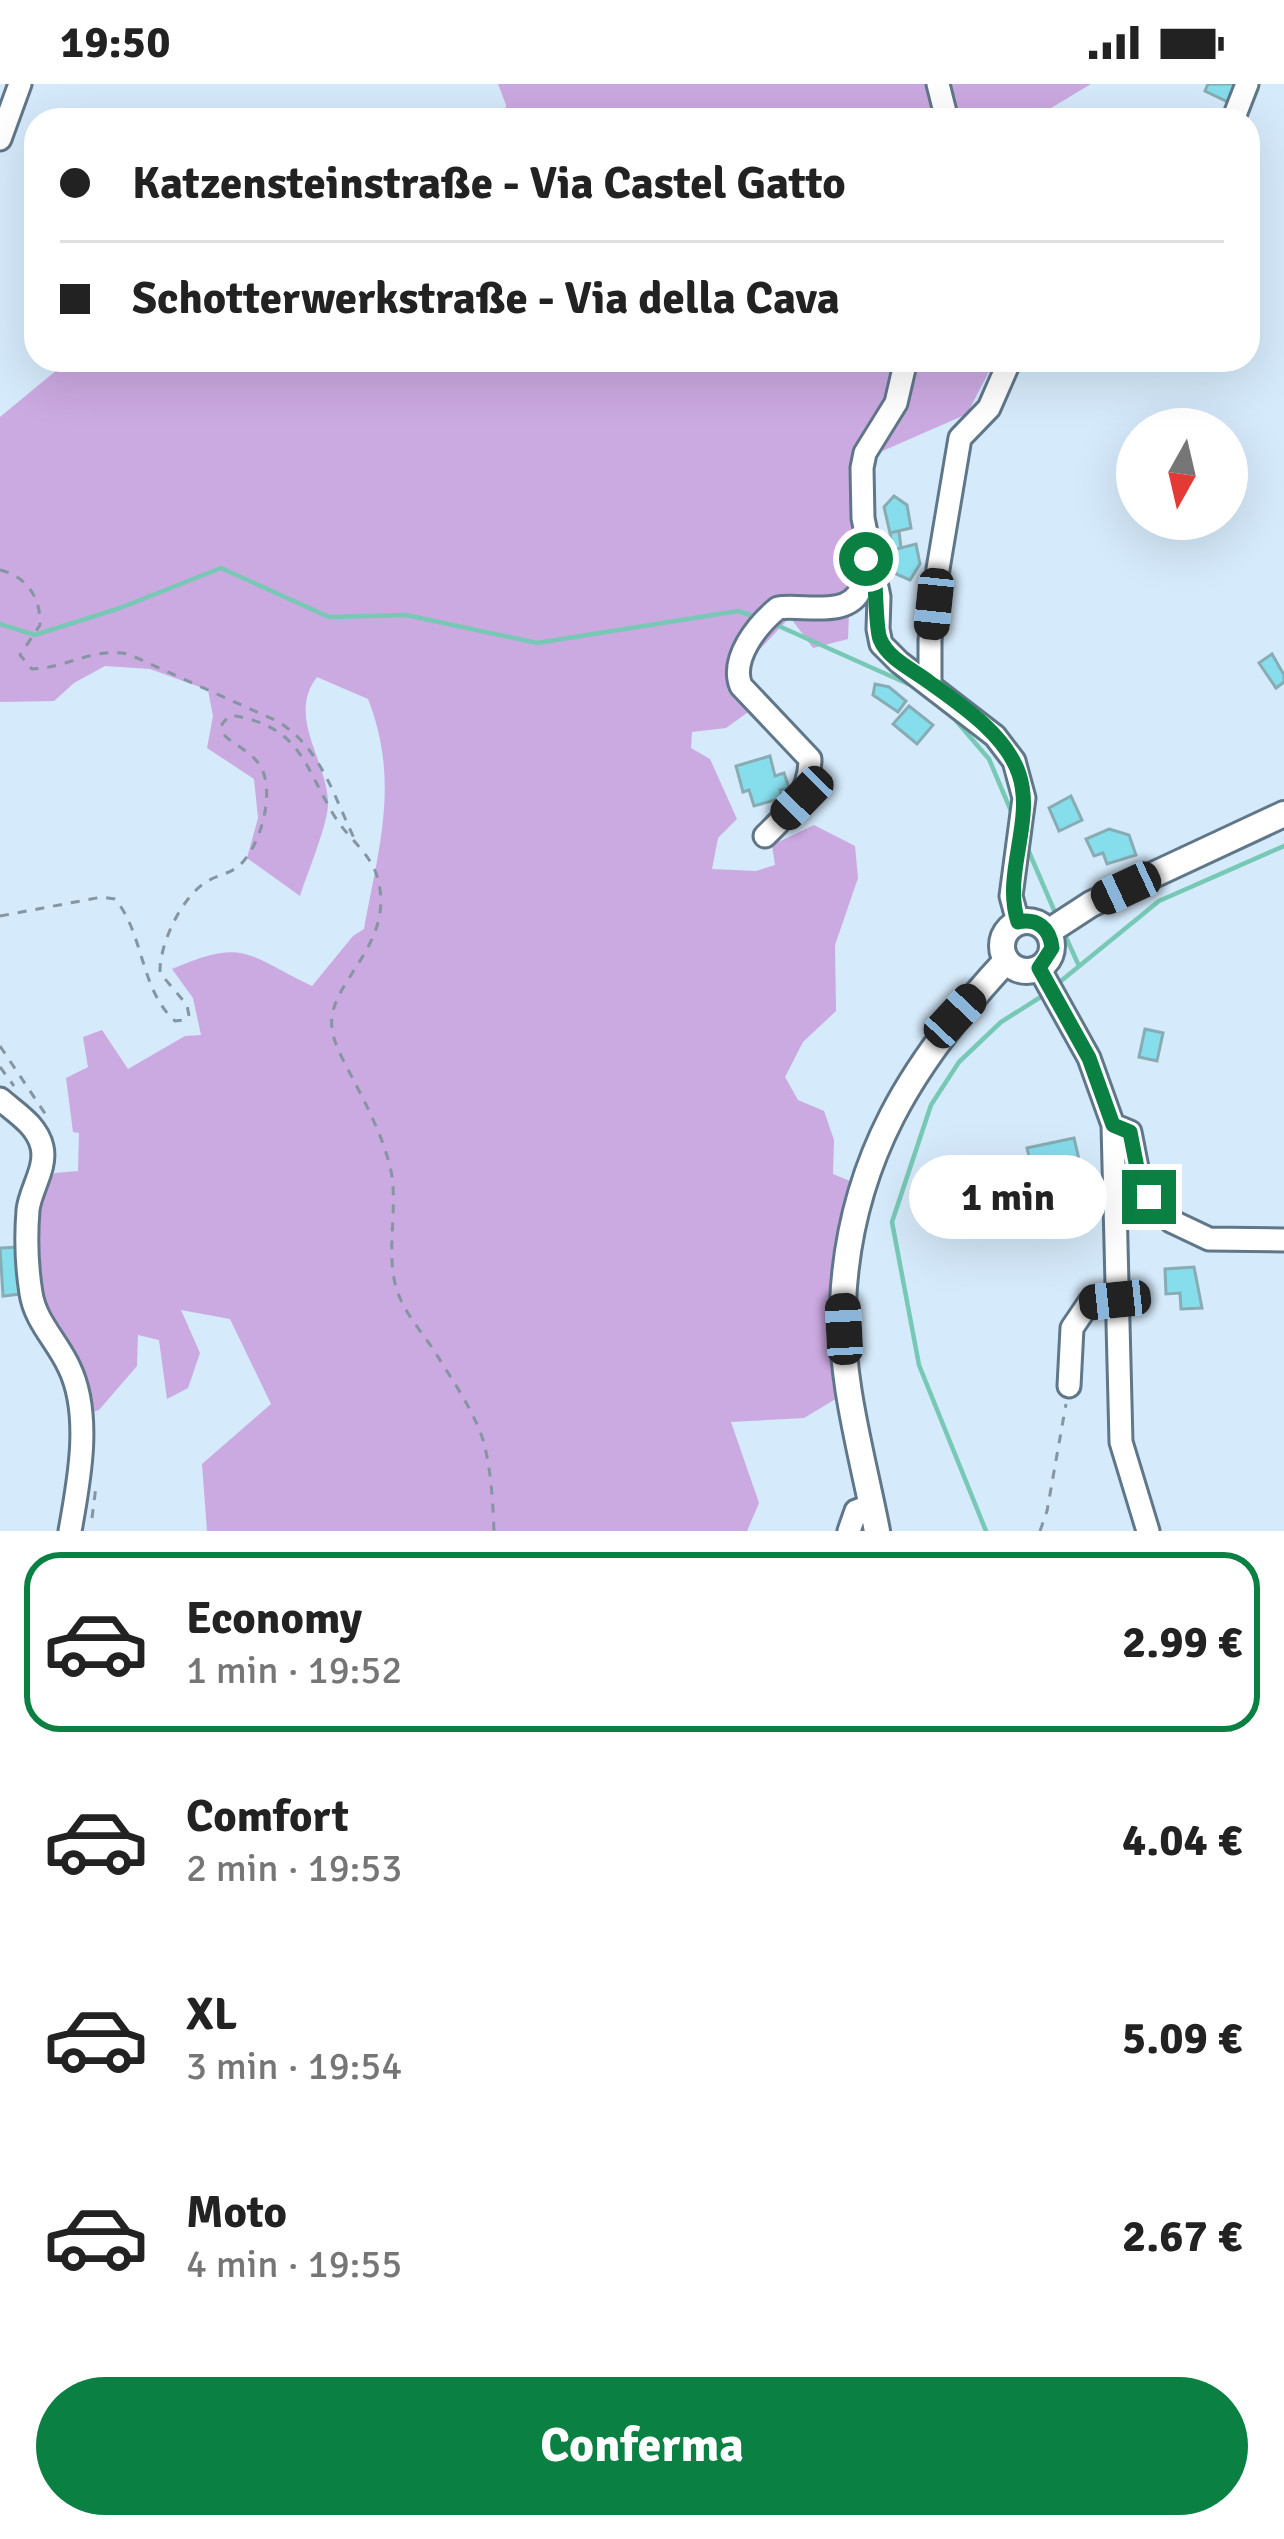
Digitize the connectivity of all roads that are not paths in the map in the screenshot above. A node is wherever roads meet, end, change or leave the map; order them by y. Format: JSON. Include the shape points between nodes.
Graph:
{"nodes":[{"id":1,"x":20,"y":84,"type":"edge"},
{"id":2,"x":0,"y":139,"type":"edge"},
{"id":3,"x":903,"y":372,"type":"edge"},
{"id":4,"x":1005,"y":372,"type":"edge"},
{"id":5,"x":873,"y":555,"type":"junction"},
{"id":6,"x":930,"y":682,"type":"junction"},
{"id":7,"x":1284,"y":814,"type":"edge"},
{"id":8,"x":765,"y":836,"type":"dead end"},
{"id":9,"x":1018,"y":922,"type":"junction"},
{"id":10,"x":1057,"y":925,"type":"junction"},
{"id":11,"x":1006,"y":961,"type":"junction"},
{"id":12,"x":1047,"y":984,"type":"junction"},
{"id":13,"x":0,"y":1099,"type":"edge"},
{"id":14,"x":1113,"y":1125,"type":"junction"},
{"id":15,"x":1284,"y":1240,"type":"edge"},
{"id":16,"x":1115,"y":1300,"type":"junction"},
{"id":17,"x":1069,"y":1386,"type":"road end"},
{"id":18,"x":874,"y":1518,"type":"edge"},
{"id":19,"x":70,"y":1531,"type":"edge"},
{"id":20,"x":849,"y":1531,"type":"edge"},
{"id":21,"x":1148,"y":1531,"type":"edge"}],
"edges":[{"from":1,"to":2,"type":"street"},
{"from":3,"to":5,"type":"street","via":[[862,468]]},
{"from":4,"to":6,"type":"street","via":[[989,408],[959,438]]},
{"from":5,"to":6,"type":"street","via":[[881,644]]},
{"from":5,"to":8,"type":"street","via":[[855,598],[821,610],[778,608],[738,660],[741,686],[810,760],[802,798]]},
{"from":6,"to":9,"type":"street","via":[[1014,761],[1024,798],[1011,896]]},
{"from":7,"to":10,"type":"main road"},
{"from":9,"to":10,"type":"main road"},
{"from":9,"to":11,"type":"main road","via":[[1002,938]]},
{"from":10,"to":12,"type":"main road"},
{"from":11,"to":12,"type":"main road"},
{"from":11,"to":18,"type":"main road","via":[[928,1052],[898,1101],[862,1195],[843,1303]]},
{"from":12,"to":14,"type":"street","via":[[1089,1058]]},
{"from":13,"to":19,"type":"street","via":[[32,1125],[42,1148],[28,1208],[31,1292],[69,1366],[80,1410]]},
{"from":14,"to":15,"type":"street","via":[[1130,1132],[1140,1183],[1171,1221],[1209,1239]]},
{"from":14,"to":16,"type":"street"},
{"from":16,"to":17,"type":"street","via":[[1089,1303],[1072,1328]]},
{"from":16,"to":21,"type":"street","via":[[1121,1442]]},
{"from":18,"to":20,"type":"street","via":[[856,1511]]}]}
